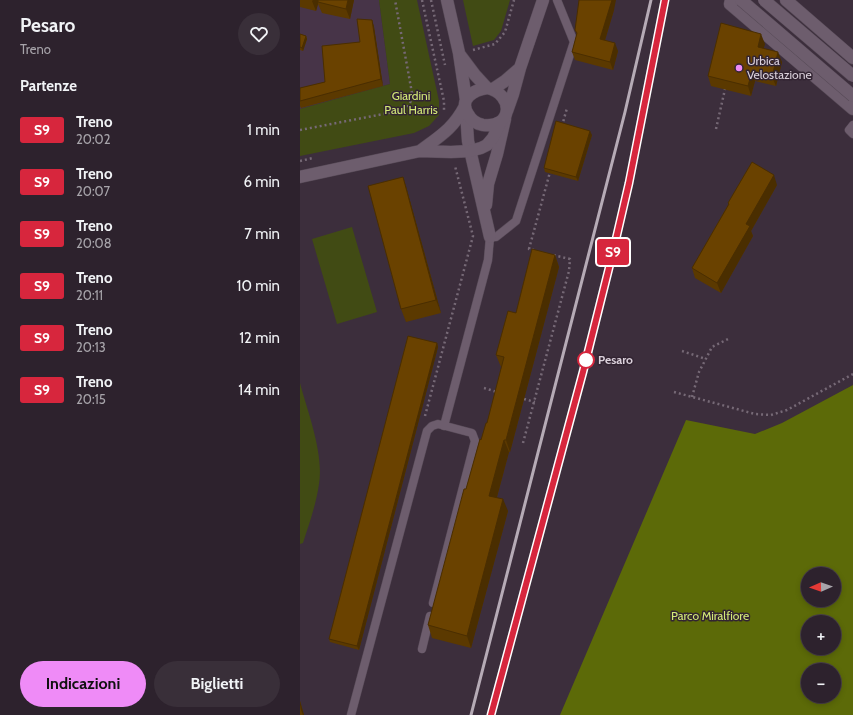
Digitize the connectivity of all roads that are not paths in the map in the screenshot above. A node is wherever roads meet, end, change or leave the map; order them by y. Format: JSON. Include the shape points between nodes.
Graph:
{"nodes":[{"id":1,"x":448,"y":0,"type":"edge"},
{"id":2,"x":543,"y":0,"type":"edge"},
{"id":3,"x":558,"y":0,"type":"edge"},
{"id":4,"x":731,"y":0,"type":"edge"},
{"id":5,"x":741,"y":0,"type":"edge"},
{"id":6,"x":764,"y":0,"type":"edge"},
{"id":7,"x":786,"y":0,"type":"edge"},
{"id":8,"x":459,"y":53,"type":"junction"},
{"id":9,"x":853,"y":58,"type":"edge"},
{"id":10,"x":520,"y":68,"type":"junction"},
{"id":11,"x":853,"y":75,"type":"edge"},
{"id":12,"x":490,"y":89,"type":"junction"},
{"id":13,"x":835,"y":93,"type":"junction"},
{"id":14,"x":853,"y":96,"type":"edge"},
{"id":15,"x":466,"y":106,"type":"junction"},
{"id":16,"x":853,"y":108,"type":"edge"},
{"id":17,"x":504,"y":117,"type":"junction"},
{"id":18,"x":853,"y":125,"type":"edge"},
{"id":19,"x":853,"y":134,"type":"edge"},
{"id":20,"x":420,"y":151,"type":"junction"},
{"id":21,"x":470,"y":151,"type":"junction"},
{"id":22,"x":300,"y":176,"type":"edge"},
{"id":23,"x":485,"y":214,"type":"junction"},
{"id":24,"x":490,"y":237,"type":"junction"},
{"id":25,"x":444,"y":426,"type":"junction"},
{"id":26,"x":422,"y":649,"type":"dead end"},
{"id":27,"x":351,"y":715,"type":"edge"}],
"edges":[{"from":1,"to":8,"type":"street"},
{"from":2,"to":10,"type":"street"},
{"from":3,"to":24,"type":"lane","via":[[574,42],[516,221],[496,237]]},
{"from":4,"to":13,"type":"street","via":[[730,4]]},
{"from":5,"to":14,"type":"street","bridge":true},
{"from":6,"to":11,"type":"street","bridge":true},
{"from":7,"to":9,"type":"street"},
{"from":8,"to":12,"type":"street","via":[[475,75]]},
{"from":8,"to":15,"type":"street"},
{"from":10,"to":12,"type":"street","via":[[505,81]]},
{"from":10,"to":17,"type":"street","via":[[514,94]]},
{"from":11,"to":13,"type":"street","via":[[848,75],[840,81]]},
{"from":12,"to":15,"type":"street","via":[[473,92],[468,96]]},
{"from":12,"to":17,"type":"street","via":[[503,96],[507,104]]},
{"from":13,"to":16,"type":"street"},
{"from":15,"to":17,"type":"street","via":[[469,117],[480,124],[490,126]]},
{"from":15,"to":20,"type":"street","via":[[448,130]]},
{"from":15,"to":21,"type":"street"},
{"from":17,"to":21,"type":"street","via":[[487,145]]},
{"from":17,"to":23,"type":"street","via":[[488,184]]},
{"from":18,"to":19,"type":"lane","via":[[849,130]]},
{"from":20,"to":21,"type":"street"},
{"from":20,"to":22,"type":"street"},
{"from":21,"to":23,"type":"street"},
{"from":23,"to":24,"type":"street"},
{"from":24,"to":25,"type":"lane","via":[[488,260]]},
{"from":25,"to":26,"type":"lane","via":[[472,433],[476,441]]},
{"from":25,"to":27,"type":"lane","via":[[438,424],[427,431]]}]}
